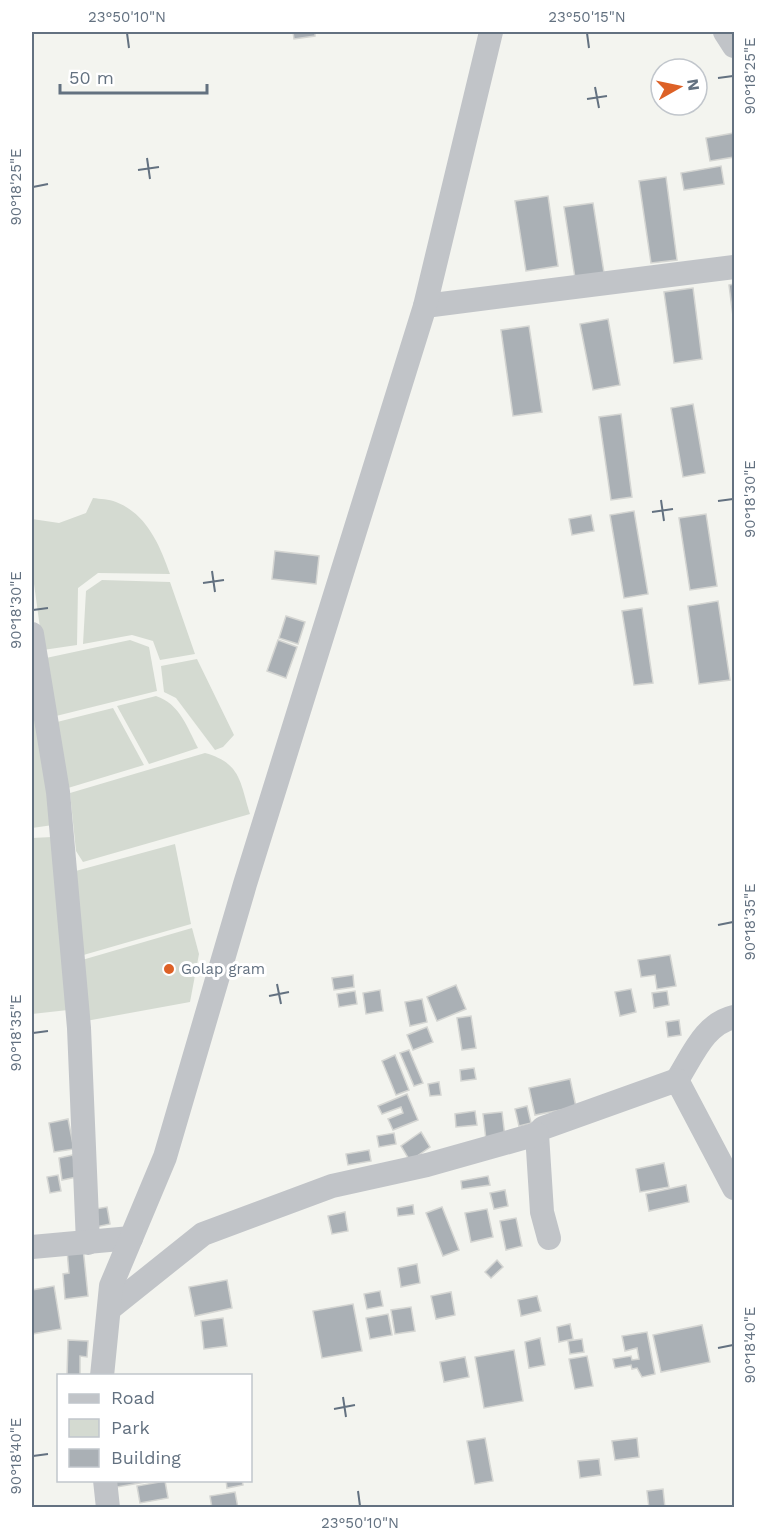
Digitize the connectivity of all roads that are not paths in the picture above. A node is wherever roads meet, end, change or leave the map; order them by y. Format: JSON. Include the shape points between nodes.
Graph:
{"nodes":[{"id":1,"x":491,"y":32,"type":"edge"},
{"id":2,"x":725,"y":32,"type":"edge"},
{"id":3,"x":735,"y":46,"type":"edge"},
{"id":4,"x":735,"y":267,"type":"edge"},
{"id":5,"x":426,"y":306,"type":"junction"},
{"id":6,"x":32,"y":634,"type":"edge"},
{"id":7,"x":735,"y":1017,"type":"edge"},
{"id":8,"x":677,"y":1080,"type":"junction"},
{"id":9,"x":537,"y":1134,"type":"junction"},
{"id":10,"x":735,"y":1188,"type":"edge"},
{"id":11,"x":131,"y":1238,"type":"junction"},
{"id":12,"x":549,"y":1238,"type":"dead end"},
{"id":13,"x":88,"y":1243,"type":"junction"},
{"id":14,"x":32,"y":1247,"type":"edge"},
{"id":15,"x":109,"y":1309,"type":"junction"},
{"id":16,"x":102,"y":1374,"type":"edge"},
{"id":17,"x":105,"y":1482,"type":"edge"},
{"id":18,"x":108,"y":1508,"type":"edge"}],
"edges":[{"from":1,"to":5,"type":"street"},
{"from":2,"to":3,"type":"street"},
{"from":4,"to":5,"type":"street"},
{"from":5,"to":11,"type":"street","via":[[245,884],[165,1157]]},
{"from":6,"to":13,"type":"street","via":[[58,792],[79,1028]]},
{"from":7,"to":8,"type":"street","via":[[710,1028]]},
{"from":8,"to":9,"type":"street","via":[[543,1128]]},
{"from":8,"to":10,"type":"street"},
{"from":9,"to":12,"type":"street","via":[[542,1212]]},
{"from":9,"to":15,"type":"street","via":[[427,1165],[332,1186],[203,1234]]},
{"from":11,"to":13,"type":"street"},
{"from":11,"to":15,"type":"street","via":[[111,1286]]},
{"from":13,"to":14,"type":"street"},
{"from":15,"to":16,"type":"street"},
{"from":17,"to":18,"type":"street"}]}
